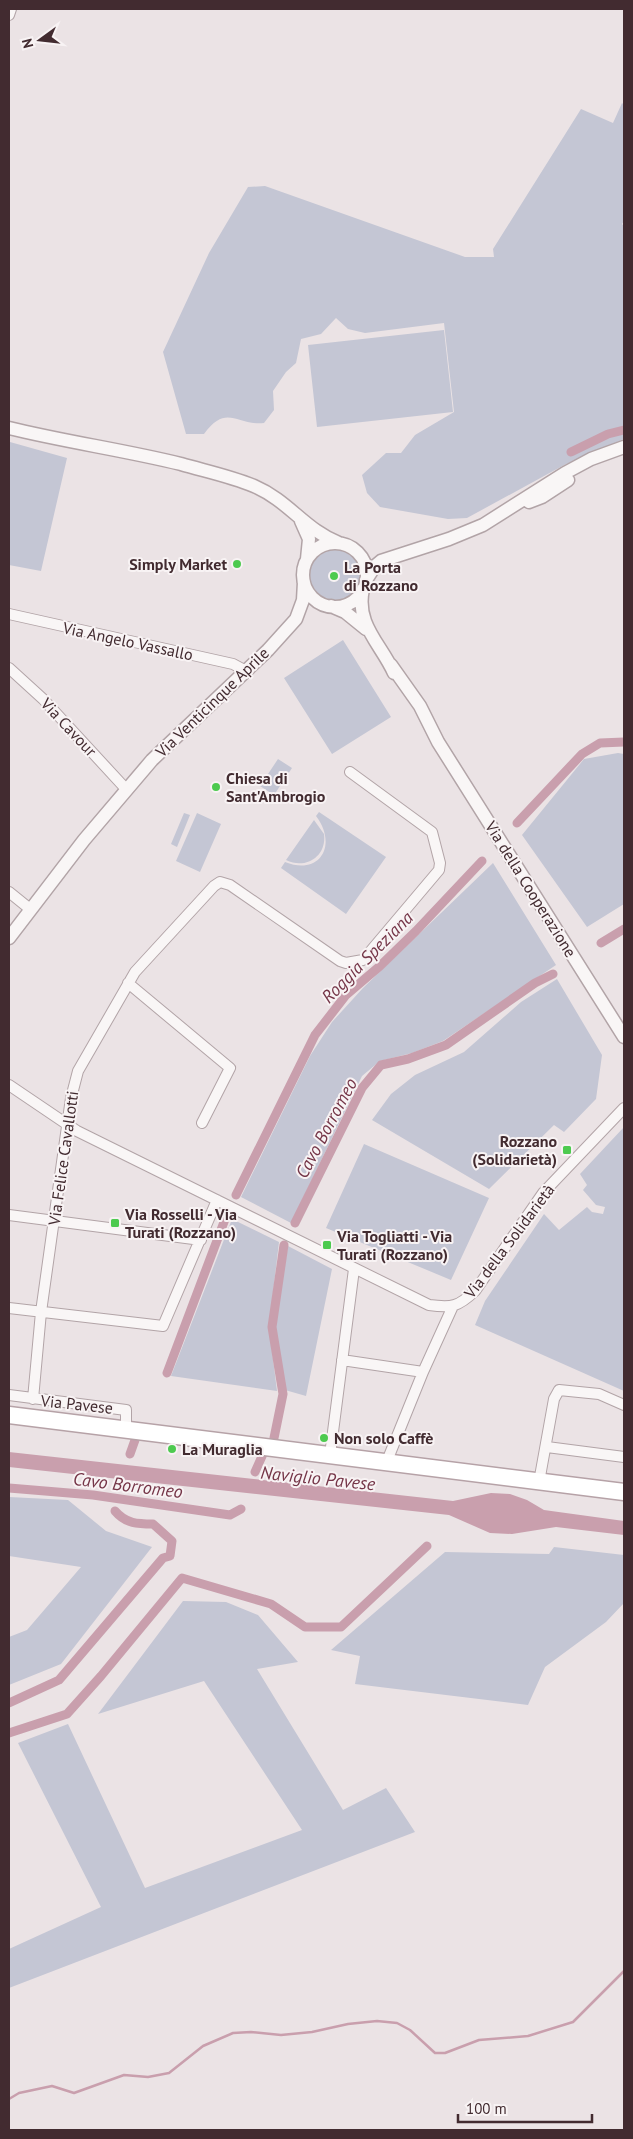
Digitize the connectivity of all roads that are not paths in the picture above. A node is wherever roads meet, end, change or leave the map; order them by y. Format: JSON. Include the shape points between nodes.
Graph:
{"nodes":[{"id":1,"x":11,"y":9,"type":"edge"},
{"id":2,"x":9,"y":15,"type":"edge"},
{"id":3,"x":9,"y":419,"type":"edge"},
{"id":4,"x":9,"y":428,"type":"edge"},
{"id":5,"x":624,"y":447,"type":"edge"},
{"id":6,"x":110,"y":448,"type":"junction"},
{"id":7,"x":299,"y":517,"type":"junction"},
{"id":8,"x":339,"y":543,"type":"junction"},
{"id":9,"x":357,"y":552,"type":"junction"},
{"id":10,"x":388,"y":558,"type":"junction"},
{"id":11,"x":307,"y":560,"type":"junction"},
{"id":12,"x":304,"y":582,"type":"junction"},
{"id":13,"x":365,"y":585,"type":"junction"},
{"id":14,"x":329,"y":606,"type":"junction"},
{"id":15,"x":9,"y":614,"type":"edge"},
{"id":16,"x":298,"y":615,"type":"junction"},
{"id":17,"x":370,"y":632,"type":"junction"},
{"id":18,"x":9,"y":668,"type":"edge"},
{"id":19,"x":246,"y":671,"type":"junction"},
{"id":20,"x":350,"y":772,"type":"dead end"},
{"id":21,"x":126,"y":789,"type":"junction"},
{"id":22,"x":9,"y":892,"type":"edge"},
{"id":23,"x":30,"y":909,"type":"junction"},
{"id":24,"x":9,"y":938,"type":"edge"},
{"id":25,"x":128,"y":983,"type":"junction"},
{"id":26,"x":624,"y":1037,"type":"edge"},
{"id":27,"x":9,"y":1085,"type":"edge"},
{"id":28,"x":623,"y":1111,"type":"edge"},
{"id":29,"x":202,"y":1123,"type":"dead end"},
{"id":30,"x":66,"y":1124,"type":"junction"},
{"id":31,"x":217,"y":1200,"type":"junction"},
{"id":32,"x":9,"y":1215,"type":"edge"},
{"id":33,"x":54,"y":1220,"type":"junction"},
{"id":34,"x":201,"y":1240,"type":"junction"},
{"id":35,"x":354,"y":1268,"type":"junction"},
{"id":36,"x":458,"y":1305,"type":"junction"},
{"id":37,"x":9,"y":1308,"type":"edge"},
{"id":38,"x":41,"y":1312,"type":"junction"},
{"id":39,"x":342,"y":1360,"type":"junction"},
{"id":40,"x":423,"y":1372,"type":"junction"},
{"id":41,"x":9,"y":1395,"type":"edge"},
{"id":42,"x":32,"y":1398,"type":"junction"},
{"id":43,"x":624,"y":1405,"type":"edge"},
{"id":44,"x":9,"y":1415,"type":"edge"},
{"id":45,"x":126,"y":1429,"type":"junction"},
{"id":46,"x":547,"y":1447,"type":"junction"},
{"id":47,"x":330,"y":1455,"type":"junction"},
{"id":48,"x":624,"y":1457,"type":"edge"},
{"id":49,"x":387,"y":1461,"type":"junction"},
{"id":50,"x":539,"y":1482,"type":"junction"},
{"id":51,"x":624,"y":1492,"type":"edge"}],
"edges":[{"from":1,"to":2,"type":"street"},
{"from":3,"to":6,"type":"street"},
{"from":4,"to":6,"type":"street"},
{"from":5,"to":10,"type":"street","via":[[542,497],[466,533]]},
{"from":6,"to":7,"type":"street","via":[[240,481],[278,499]]},
{"from":7,"to":8,"type":"street"},
{"from":7,"to":11,"type":"street","via":[[309,539]]},
{"from":8,"to":9,"type":"street"},
{"from":8,"to":11,"type":"street","via":[[324,545]]},
{"from":9,"to":10,"type":"street"},
{"from":9,"to":13,"type":"street","via":[[366,568]]},
{"from":10,"to":13,"type":"street","via":[[375,566]]},
{"from":11,"to":12,"type":"street"},
{"from":12,"to":14,"type":"street","via":[[311,596]]},
{"from":12,"to":16,"type":"street","name":"Via Venticinque Aprile"},
{"from":13,"to":14,"type":"street","via":[[349,603]]},
{"from":13,"to":17,"type":"street","name":"Via della Cooperazione","via":[[361,611]]},
{"from":14,"to":16,"type":"street","name":"Via Venticinque Aprile","via":[[311,608]]},
{"from":14,"to":17,"type":"street","name":"Via della Cooperazione","via":[[345,612]]},
{"from":15,"to":19,"type":"street","name":"Via Angelo Vassallo","via":[[233,664]]},
{"from":16,"to":19,"type":"street","name":"Via Venticinque Aprile"},
{"from":17,"to":26,"type":"street","name":"Via della Cooperazione","via":[[414,710],[438,742]]},
{"from":18,"to":21,"type":"street","name":"Via Cavour","via":[[43,699]]},
{"from":19,"to":21,"type":"street","name":"Via Venticinque Aprile"},
{"from":20,"to":25,"type":"street","name":"Via Felice Cavallotti","via":[[428,828],[440,863],[436,874],[363,960],[355,963],[340,961],[230,885],[220,882],[138,967]]},
{"from":21,"to":23,"type":"street","name":"Via Venticinque Aprile"},
{"from":22,"to":23,"type":"street"},
{"from":23,"to":24,"type":"street","name":"Via Venticinque Aprile"},
{"from":25,"to":29,"type":"street","via":[[230,1068]]},
{"from":25,"to":30,"type":"street","name":"Via Felice Cavallotti","via":[[78,1071]]},
{"from":27,"to":30,"type":"street"},
{"from":28,"to":36,"type":"street","name":"Via della Solidarietà","via":[[546,1189],[482,1282]]},
{"from":30,"to":31,"type":"street"},
{"from":30,"to":33,"type":"street","name":"Via Felice Cavallotti"},
{"from":31,"to":34,"type":"street"},
{"from":31,"to":35,"type":"street"},
{"from":32,"to":33,"type":"street"},
{"from":33,"to":34,"type":"street"},
{"from":33,"to":38,"type":"street","name":"Via Felice Cavallotti"},
{"from":34,"to":38,"type":"street","via":[[163,1326]]},
{"from":35,"to":36,"type":"street","via":[[429,1305]]},
{"from":35,"to":39,"type":"street"},
{"from":36,"to":40,"type":"street","name":"Via della Solidarietà"},
{"from":37,"to":38,"type":"street"},
{"from":38,"to":42,"type":"street","name":"Via Felice Cavallotti"},
{"from":39,"to":40,"type":"street"},
{"from":39,"to":47,"type":"street"},
{"from":40,"to":49,"type":"street","name":"Via della Solidarietà"},
{"from":41,"to":42,"type":"street","name":"Via Pavese"},
{"from":42,"to":45,"type":"street","name":"Via Pavese","via":[[126,1410]]},
{"from":43,"to":46,"type":"street","via":[[599,1394],[559,1390],[554,1399]]},
{"from":44,"to":45,"type":"main road"},
{"from":45,"to":47,"type":"main road"},
{"from":46,"to":48,"type":"street"},
{"from":46,"to":50,"type":"street"},
{"from":47,"to":49,"type":"main road"},
{"from":49,"to":50,"type":"main road"},
{"from":50,"to":51,"type":"main road"}]}
